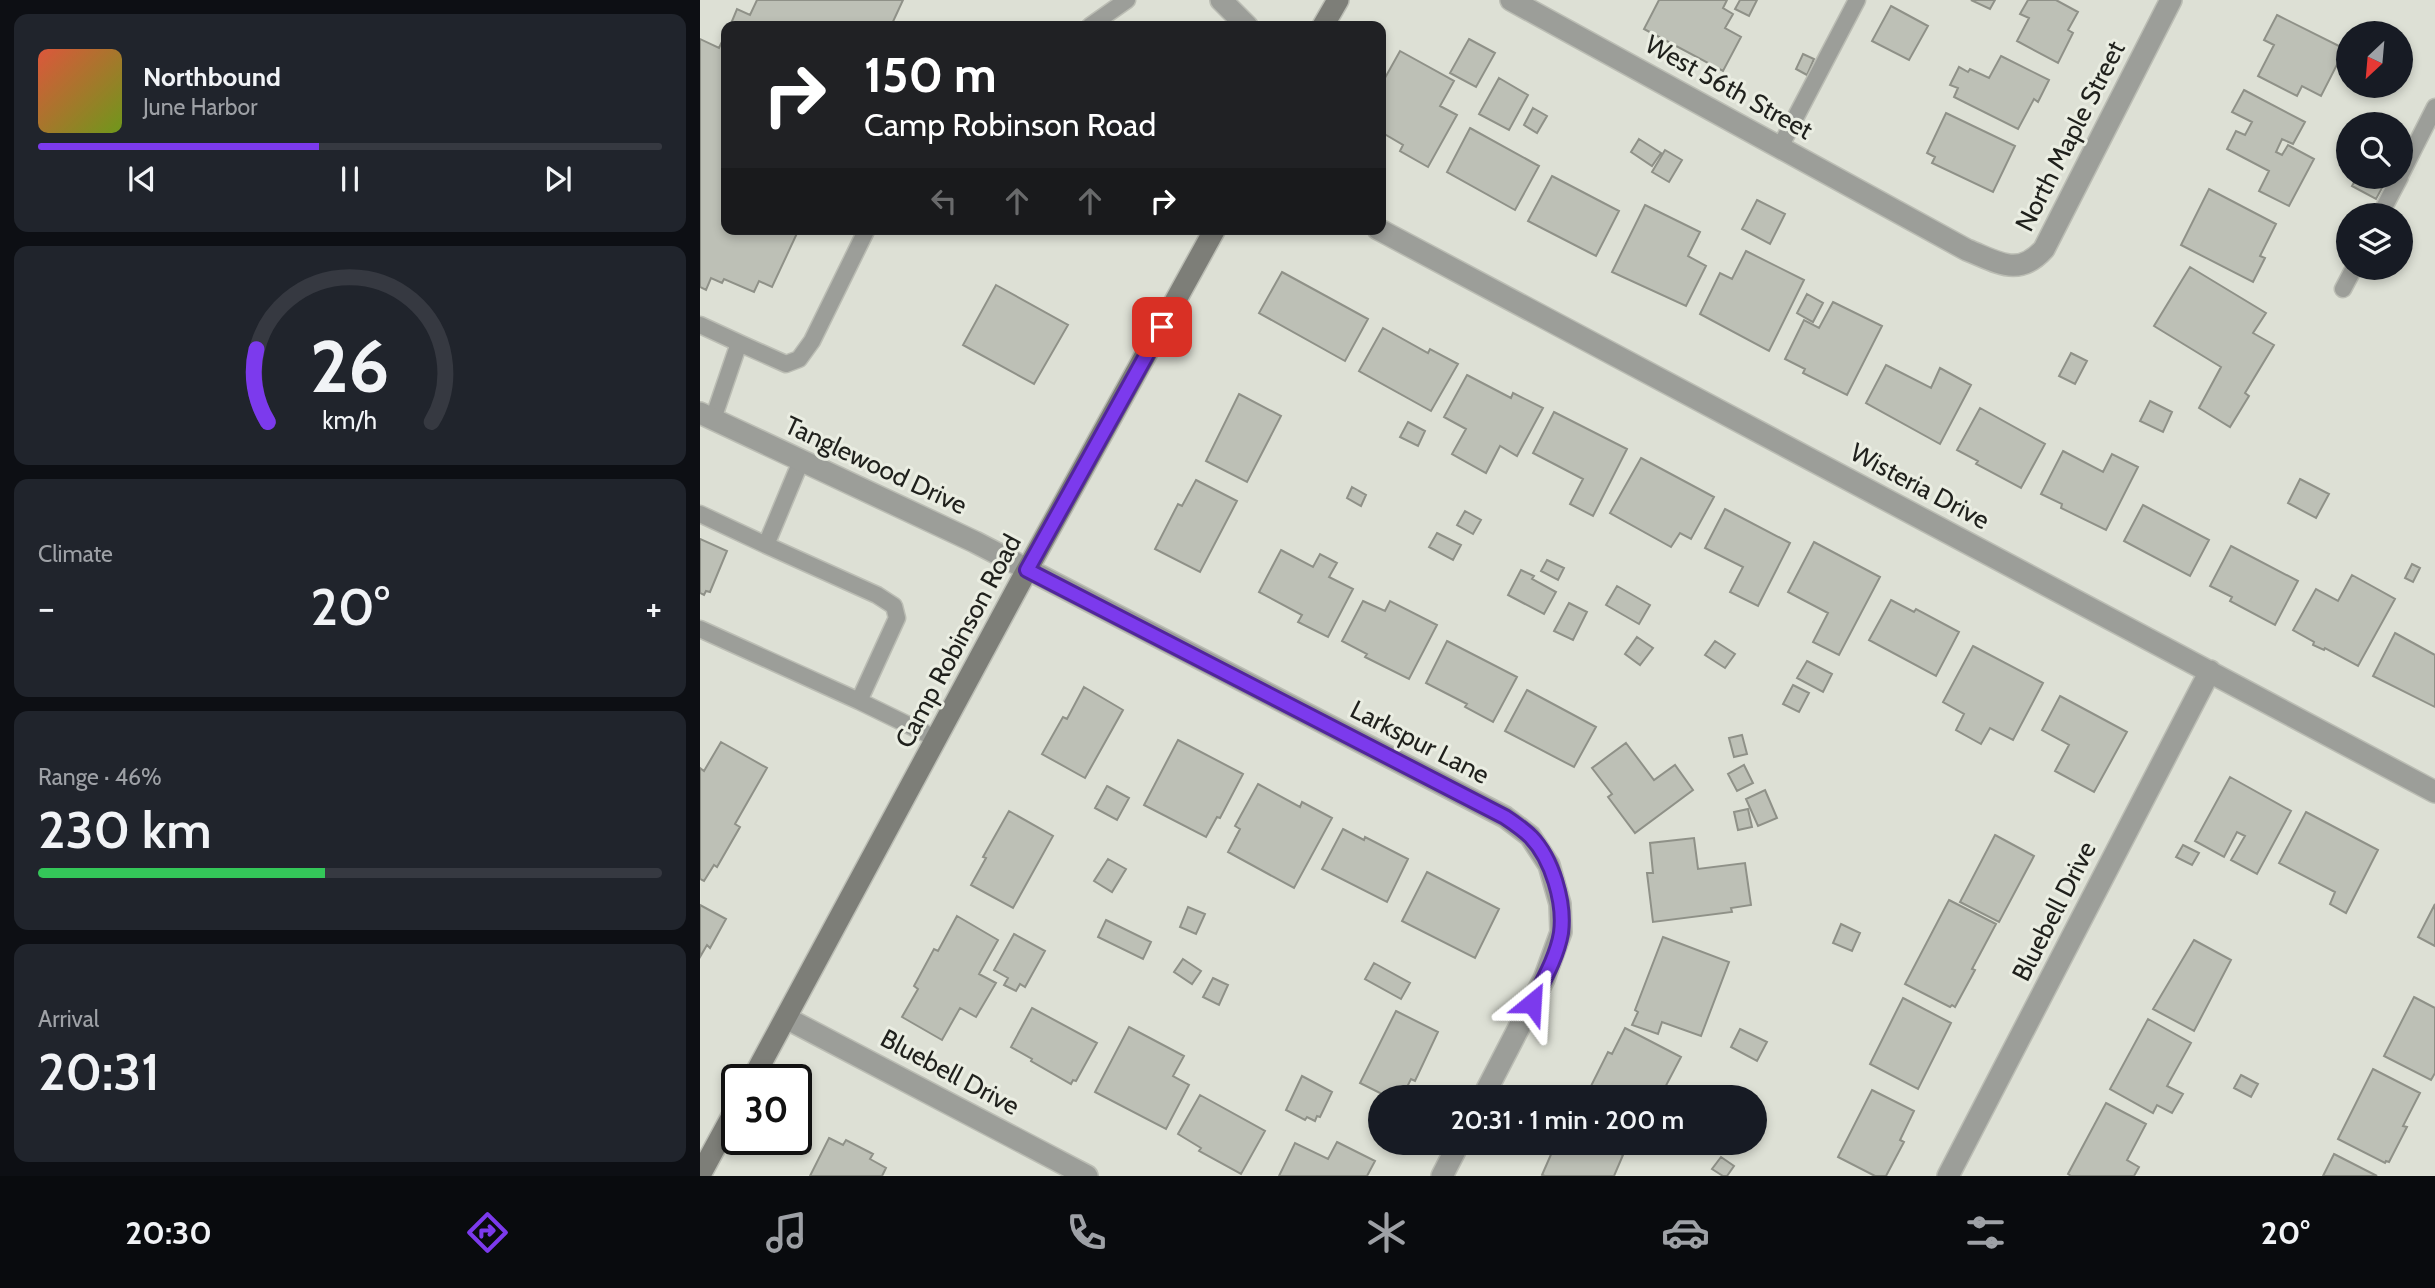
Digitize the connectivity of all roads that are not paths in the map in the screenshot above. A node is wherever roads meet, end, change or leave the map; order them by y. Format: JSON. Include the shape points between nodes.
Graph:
{"nodes":[{"id":1,"x":1128,"y":0,"type":"edge"},
{"id":2,"x":1221,"y":0,"type":"edge"},
{"id":3,"x":1338,"y":0,"type":"edge"},
{"id":4,"x":1511,"y":0,"type":"edge"},
{"id":5,"x":1857,"y":0,"type":"edge"},
{"id":6,"x":2172,"y":0,"type":"edge"},
{"id":7,"x":1539,"y":6,"type":"edge"},
{"id":8,"x":1097,"y":21,"type":"edge"},
{"id":9,"x":1242,"y":21,"type":"edge"},
{"id":10,"x":1326,"y":21,"type":"edge"},
{"id":11,"x":2435,"y":107,"type":"edge"},
{"id":12,"x":1780,"y":147,"type":"junction"},
{"id":13,"x":2413,"y":150,"type":"edge"},
{"id":14,"x":1920,"y":224,"type":"joint"},
{"id":15,"x":1386,"y":233,"type":"edge"},
{"id":16,"x":864,"y":235,"type":"edge"},
{"id":17,"x":1212,"y":235,"type":"edge"},
{"id":18,"x":2348,"y":280,"type":"edge"},
{"id":19,"x":2343,"y":289,"type":"dead end"},
{"id":20,"x":700,"y":326,"type":"edge"},
{"id":21,"x":739,"y":343,"type":"junction"},
{"id":22,"x":706,"y":416,"type":"edge"},
{"id":23,"x":801,"y":461,"type":"junction"},
{"id":24,"x":700,"y":514,"type":"edge"},
{"id":25,"x":766,"y":545,"type":"junction"},
{"id":26,"x":1027,"y":570,"type":"junction"},
{"id":27,"x":700,"y":629,"type":"edge"},
{"id":28,"x":2210,"y":671,"type":"junction"},
{"id":29,"x":859,"y":701,"type":"junction"},
{"id":30,"x":937,"y":739,"type":"junction"},
{"id":31,"x":2435,"y":793,"type":"edge"},
{"id":32,"x":786,"y":1018,"type":"junction"},
{"id":33,"x":761,"y":1064,"type":"edge"},
{"id":34,"x":1489,"y":1085,"type":"edge"},
{"id":35,"x":721,"y":1136,"type":"edge"},
{"id":36,"x":1453,"y":1155,"type":"edge"},
{"id":37,"x":700,"y":1175,"type":"edge"},
{"id":38,"x":1087,"y":1176,"type":"edge"},
{"id":39,"x":1442,"y":1176,"type":"edge"},
{"id":40,"x":1948,"y":1176,"type":"edge"}],
"edges":[{"from":1,"to":8,"type":"lane"},
{"from":2,"to":9,"type":"street"},
{"from":3,"to":10,"type":"main road"},
{"from":4,"to":7,"type":"street","name":"West 56th Street"},
{"from":5,"to":12,"type":"lane"},
{"from":6,"to":14,"type":"street","name":"North Maple Street","via":[[2044,249],[2033,261],[2019,266],[2000,263]]},
{"from":7,"to":12,"type":"street","name":"West 56th Street"},
{"from":11,"to":13,"type":"lane"},
{"from":12,"to":14,"type":"street","name":"West 56th Street"},
{"from":15,"to":28,"type":"street","name":"Wisteria Drive"},
{"from":16,"to":21,"type":"lane","via":[[799,359],[786,365]]},
{"from":17,"to":26,"type":"main road","name":"Camp Robinson Road"},
{"from":18,"to":19,"type":"lane"},
{"from":20,"to":21,"type":"lane"},
{"from":21,"to":22,"type":"lane"},
{"from":22,"to":23,"type":"street","name":"Tanglewood Drive"},
{"from":23,"to":25,"type":"lane"},
{"from":23,"to":26,"type":"street","name":"Tanglewood Drive"},
{"from":24,"to":25,"type":"lane"},
{"from":25,"to":29,"type":"lane","via":[[894,606],[897,618]]},
{"from":26,"to":30,"type":"main road","name":"Camp Robinson Road"},
{"from":26,"to":34,"type":"street","name":"Larkspur Lane","via":[[1505,817],[1530,836],[1549,865],[1560,904],[1561,932],[1544,979]]},
{"from":27,"to":29,"type":"lane"},
{"from":28,"to":31,"type":"street","name":"Wisteria Drive"},
{"from":28,"to":40,"type":"street","name":"Bluebell Drive"},
{"from":29,"to":30,"type":"lane"},
{"from":30,"to":32,"type":"main road","name":"Camp Robinson Road"},
{"from":32,"to":33,"type":"main road","name":"Camp Robinson Road"},
{"from":32,"to":38,"type":"street","name":"Bluebell Drive"},
{"from":35,"to":37,"type":"main road"},
{"from":36,"to":39,"type":"street"}]}
